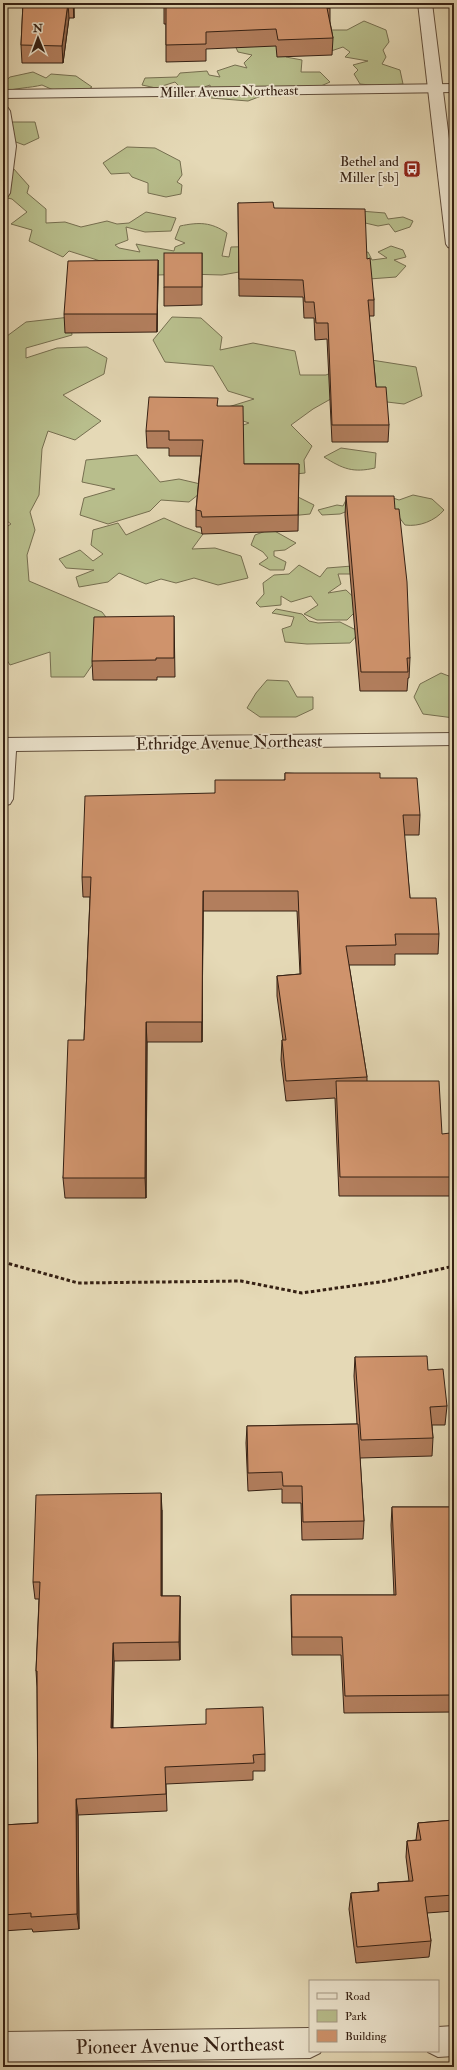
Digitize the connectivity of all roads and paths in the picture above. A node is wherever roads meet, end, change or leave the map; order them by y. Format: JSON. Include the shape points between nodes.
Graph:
{"nodes":[{"id":1,"x":425,"y":3,"type":"edge"},
{"id":2,"x":454,"y":88,"type":"edge"},
{"id":3,"x":435,"y":89,"type":"junction"},
{"id":4,"x":3,"y":94,"type":"edge"},
{"id":5,"x":3,"y":111,"type":"edge"},
{"id":6,"x":3,"y":193,"type":"edge"},
{"id":7,"x":454,"y":244,"type":"edge"},
{"id":8,"x":454,"y":739,"type":"edge"},
{"id":9,"x":5,"y":745,"type":"edge"},
{"id":10,"x":3,"y":799,"type":"edge"},
{"id":11,"x":3,"y":1262,"type":"edge"},
{"id":12,"x":454,"y":1266,"type":"edge"},
{"id":13,"x":439,"y":2042,"type":"edge"},
{"id":14,"x":454,"y":2042,"type":"edge"},
{"id":15,"x":309,"y":2043,"type":"edge"},
{"id":16,"x":3,"y":2047,"type":"edge"}],
"edges":[{"from":1,"to":3,"type":"street"},
{"from":2,"to":3,"type":"street","name":"Miller Avenue Northeast"},
{"from":3,"to":4,"type":"street","name":"Miller Avenue Northeast"},
{"from":3,"to":7,"type":"street"},
{"from":5,"to":6,"type":"lane","via":[[9,146]]},
{"from":8,"to":9,"type":"street","name":"Ethridge Avenue Northeast"},
{"from":9,"to":10,"type":"street"},
{"from":11,"to":12,"type":"path","via":[[78,1283],[241,1281],[302,1294],[386,1281]]},
{"from":13,"to":14,"type":"street"},
{"from":15,"to":16,"type":"street","name":"Pioneer Avenue Northeast"}]}
